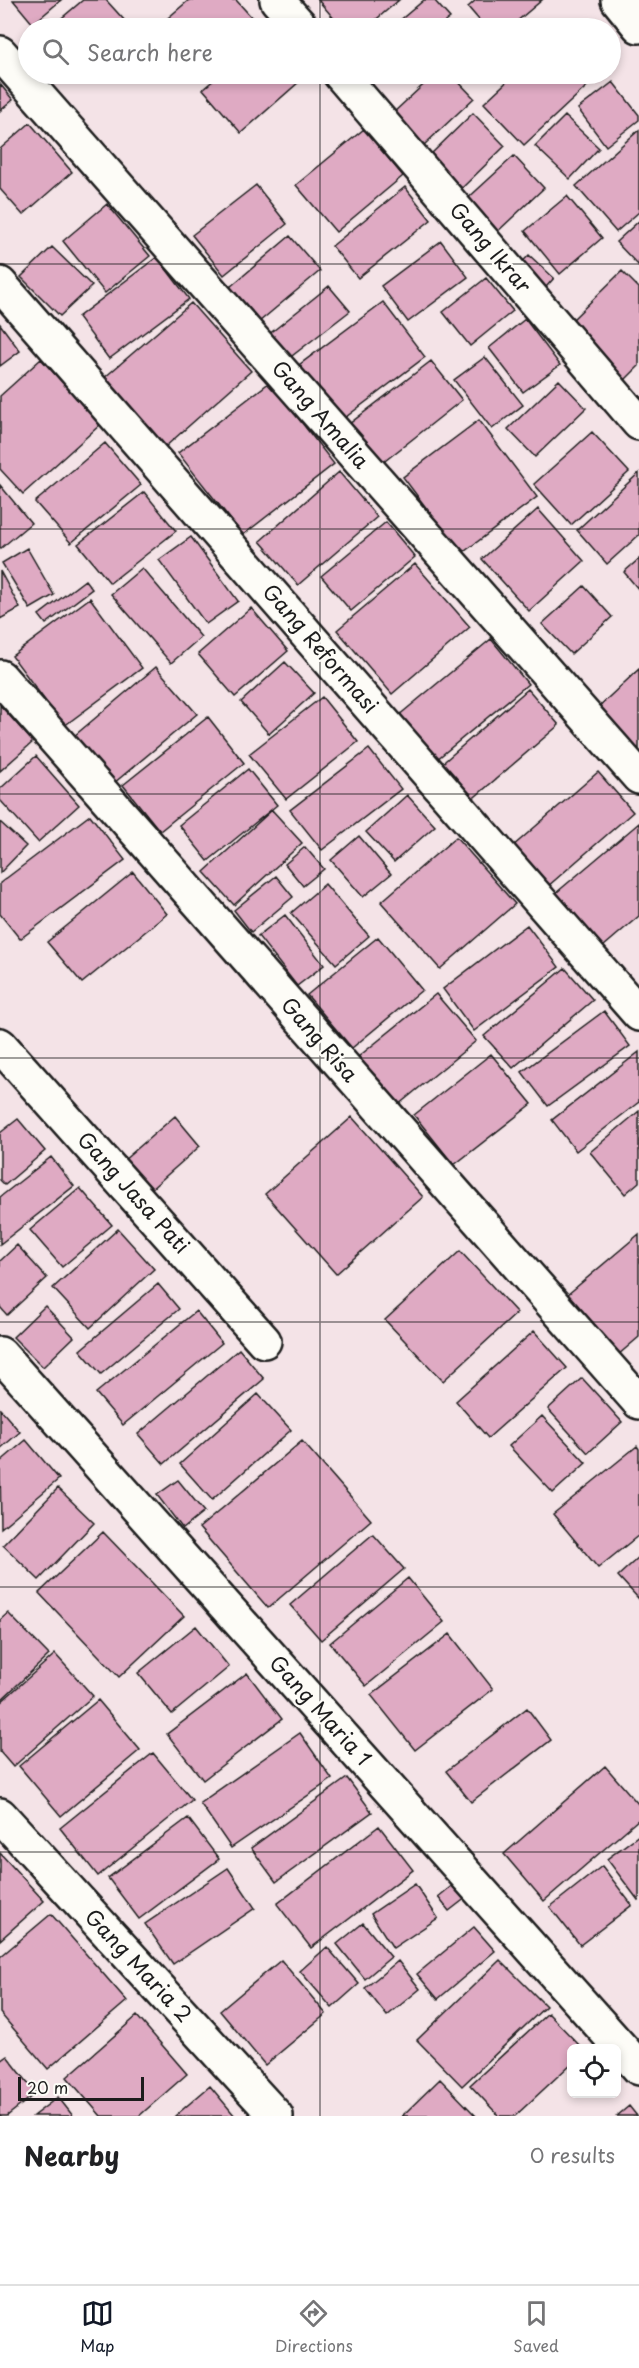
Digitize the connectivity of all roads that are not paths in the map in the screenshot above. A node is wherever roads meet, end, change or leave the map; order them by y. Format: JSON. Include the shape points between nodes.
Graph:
{"nodes":[{"id":1,"x":277,"y":0,"type":"edge"},
{"id":2,"x":618,"y":0,"type":"edge"},
{"id":3,"x":293,"y":18,"type":"edge"},
{"id":4,"x":639,"y":26,"type":"edge"},
{"id":5,"x":0,"y":53,"type":"edge"},
{"id":6,"x":18,"y":73,"type":"edge"},
{"id":7,"x":27,"y":84,"type":"edge"},
{"id":8,"x":349,"y":84,"type":"edge"},
{"id":9,"x":0,"y":284,"type":"edge"},
{"id":10,"x":639,"y":423,"type":"edge"},
{"id":11,"x":0,"y":677,"type":"edge"},
{"id":12,"x":639,"y":777,"type":"edge"},
{"id":13,"x":639,"y":1014,"type":"edge"},
{"id":14,"x":0,"y":1046,"type":"edge"},
{"id":15,"x":264,"y":1341,"type":"dead end"},
{"id":16,"x":0,"y":1354,"type":"edge"},
{"id":17,"x":639,"y":1402,"type":"edge"},
{"id":18,"x":0,"y":1815,"type":"edge"},
{"id":19,"x":639,"y":2068,"type":"edge"},
{"id":20,"x":276,"y":2116,"type":"edge"}],
"edges":[{"from":1,"to":3,"type":"street"},
{"from":2,"to":4,"type":"street"},
{"from":5,"to":6,"type":"street","name":"Gang Amalia"},
{"from":7,"to":12,"type":"street","name":"Gang Amalia"},
{"from":8,"to":10,"type":"street","name":"Gang Ikrar"},
{"from":9,"to":13,"type":"street","name":"Gang Reformasi"},
{"from":11,"to":17,"type":"street","name":"Gang Risa"},
{"from":14,"to":15,"type":"street","name":"Gang Jasa Pati"},
{"from":16,"to":19,"type":"street","name":"Gang Maria 1"},
{"from":18,"to":20,"type":"street","name":"Gang Maria 2"}]}
